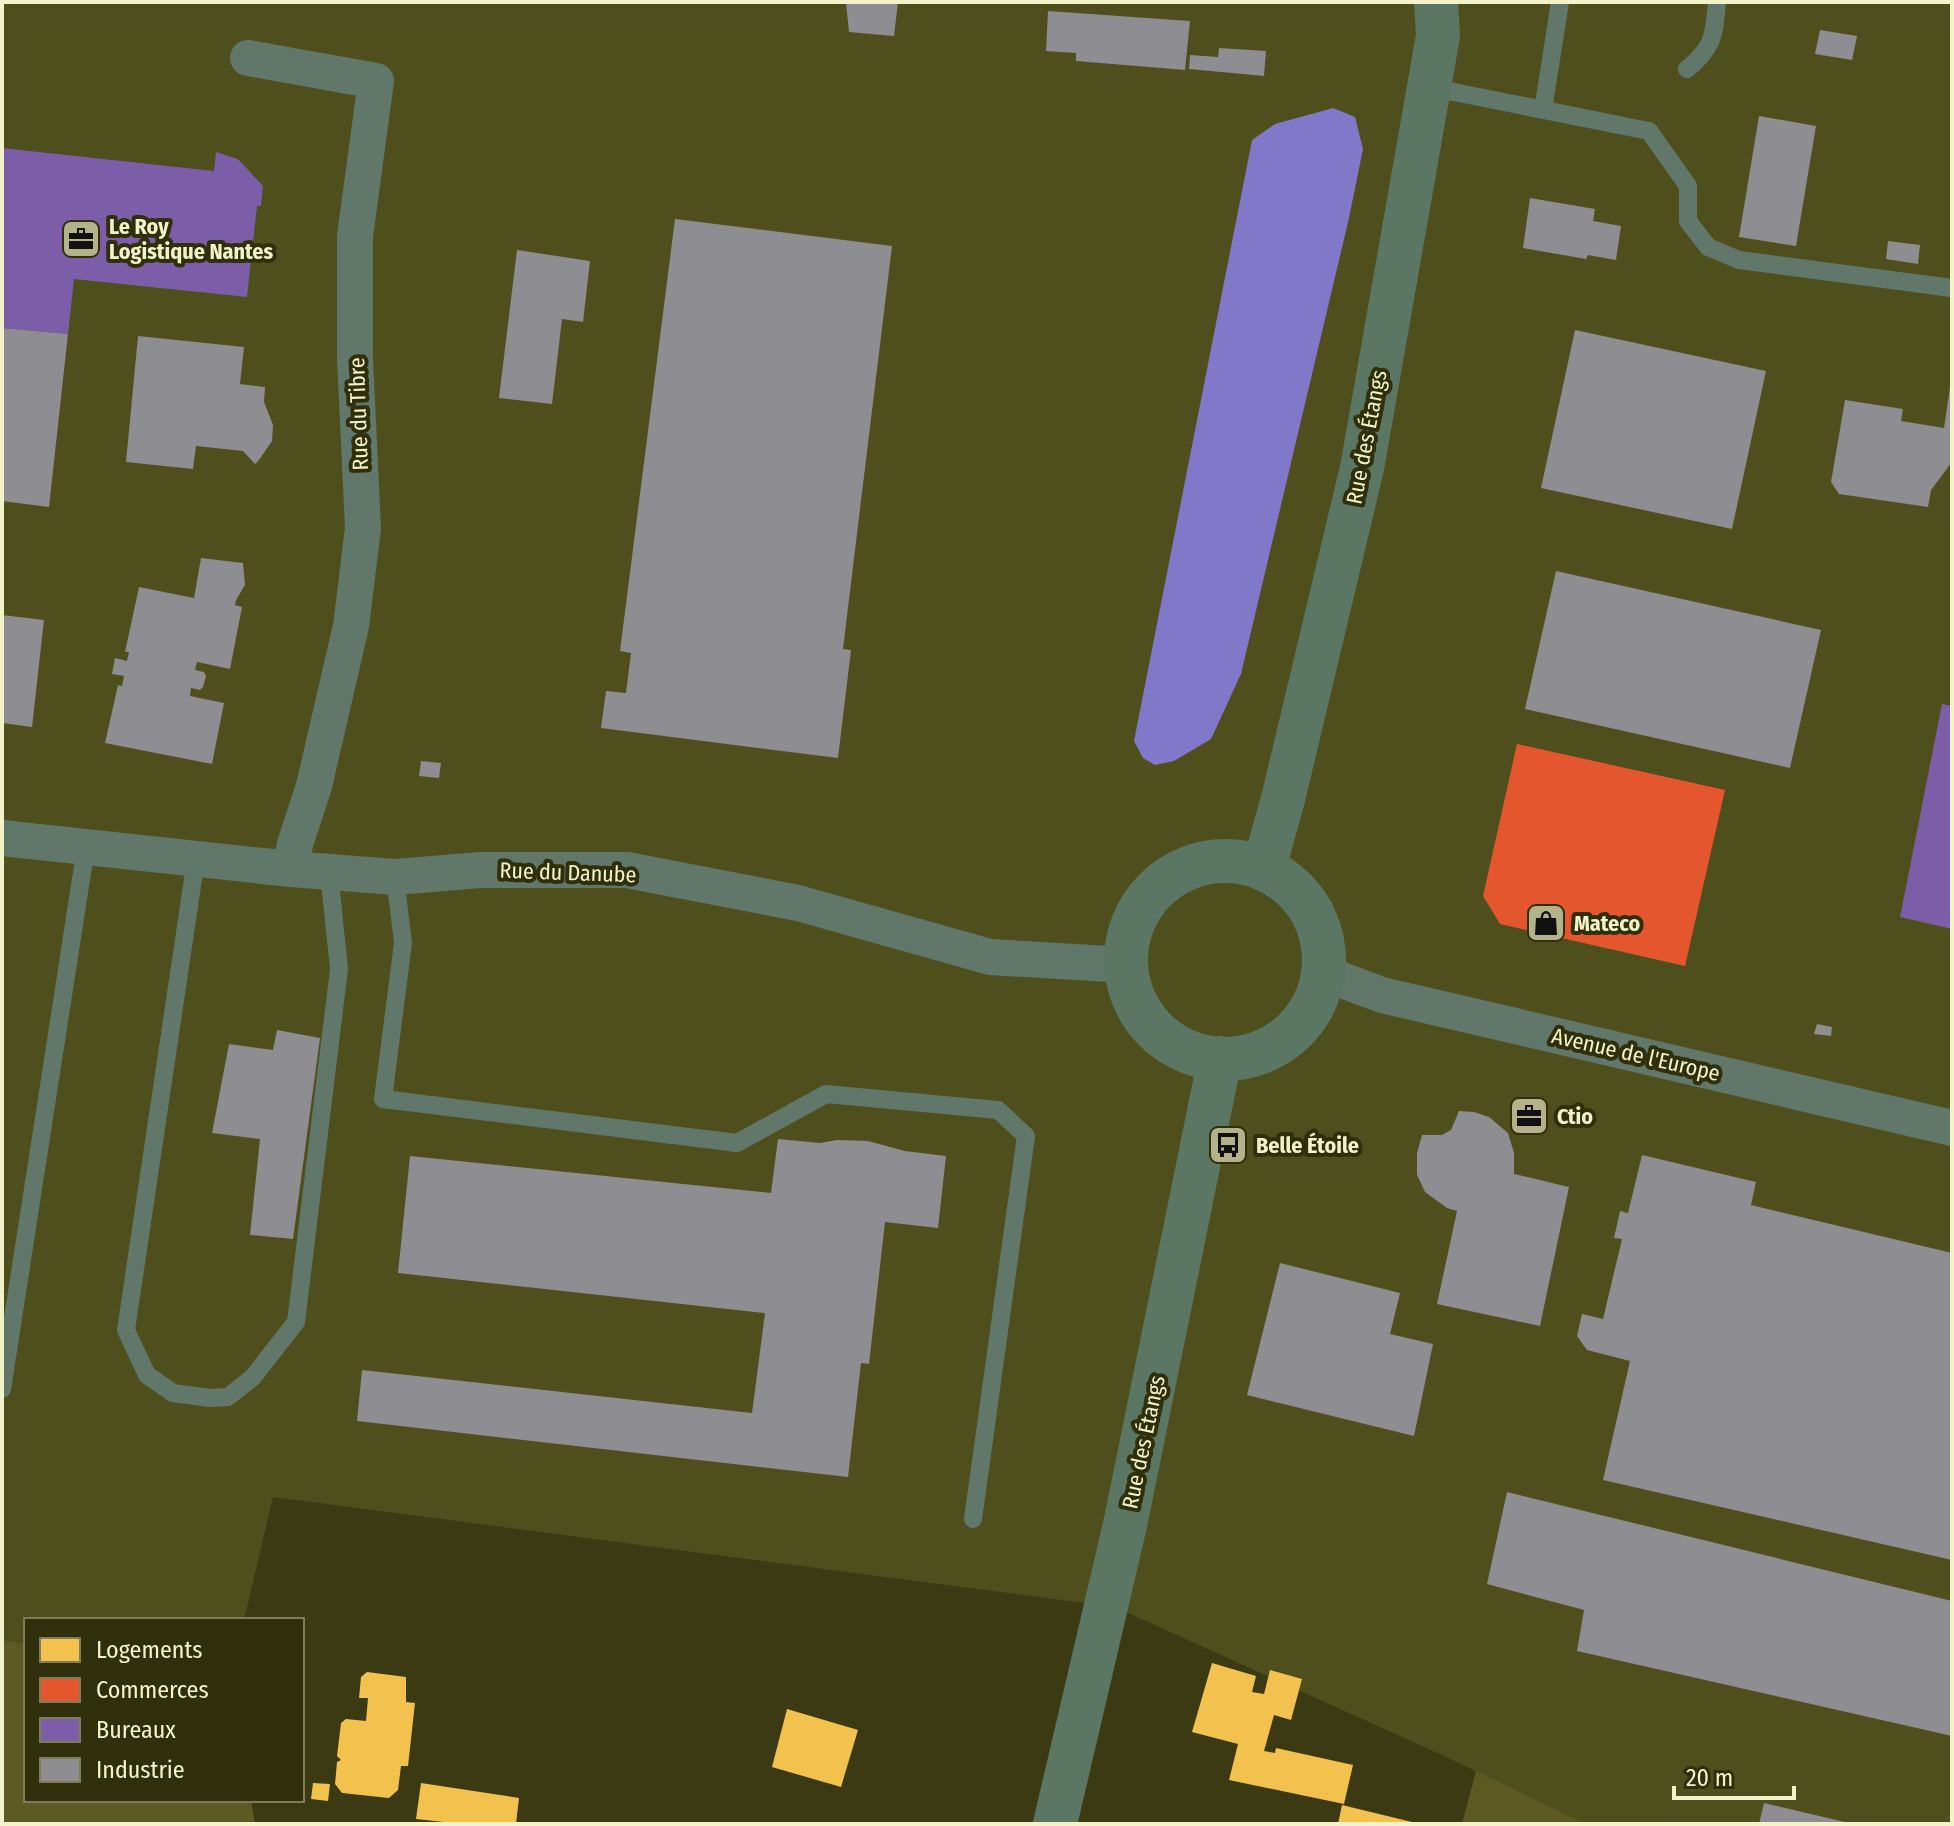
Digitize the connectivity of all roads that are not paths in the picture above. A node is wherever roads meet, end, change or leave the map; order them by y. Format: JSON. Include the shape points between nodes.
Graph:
{"nodes":[{"id":1,"x":1436,"y":2,"type":"edge"},
{"id":2,"x":1560,"y":2,"type":"edge"},
{"id":3,"x":1717,"y":2,"type":"edge"},
{"id":4,"x":248,"y":58,"type":"dead end"},
{"id":5,"x":1687,"y":69,"type":"dead end"},
{"id":6,"x":1429,"y":87,"type":"junction"},
{"id":7,"x":1543,"y":110,"type":"junction"},
{"id":8,"x":1952,"y":288,"type":"edge"},
{"id":9,"x":2,"y":838,"type":"edge"},
{"id":10,"x":86,"y":847,"type":"junction"},
{"id":11,"x":196,"y":859,"type":"junction"},
{"id":12,"x":1264,"y":867,"type":"junction"},
{"id":13,"x":291,"y":869,"type":"junction"},
{"id":14,"x":329,"y":872,"type":"junction"},
{"id":15,"x":395,"y":877,"type":"junction"},
{"id":16,"x":1127,"y":965,"type":"junction"},
{"id":17,"x":1323,"y":973,"type":"junction"},
{"id":18,"x":1220,"y":1058,"type":"junction"},
{"id":19,"x":1952,"y":1128,"type":"edge"},
{"id":20,"x":2,"y":1389,"type":"edge"},
{"id":21,"x":973,"y":1519,"type":"dead end"},
{"id":22,"x":1055,"y":1824,"type":"edge"}],
"edges":[{"from":1,"to":6,"type":"main road","name":"Rue des Étangs","via":[[1438,36]]},
{"from":2,"to":7,"type":"lane"},
{"from":3,"to":5,"type":"lane","via":[[1714,34],[1704,55]]},
{"from":4,"to":13,"type":"street","name":"Rue du Tibre","via":[[376,81],[355,236],[363,528],[351,626]]},
{"from":6,"to":7,"type":"lane"},
{"from":6,"to":12,"type":"main road","name":"Rue des Étangs","via":[[1362,468]]},
{"from":7,"to":8,"type":"lane","via":[[1649,131],[1688,186],[1688,221],[1708,247],[1739,260]]},
{"from":9,"to":10,"type":"street","name":"Rue du Danube"},
{"from":10,"to":11,"type":"street","name":"Rue du Danube"},
{"from":10,"to":20,"type":"lane"},
{"from":11,"to":13,"type":"street","name":"Rue du Danube"},
{"from":11,"to":14,"type":"lane","via":[[126,1330],[147,1375],[173,1393],[210,1398],[228,1397],[253,1377],[296,1322],[339,969]]},
{"from":12,"to":16,"type":"main road","via":[[1220,860],[1188,867],[1160,883],[1139,908],[1127,938]]},
{"from":12,"to":17,"type":"main road","via":[[1286,879],[1306,901],[1321,932]]},
{"from":13,"to":14,"type":"street","name":"Rue du Danube"},
{"from":14,"to":15,"type":"street","name":"Rue du Danube"},
{"from":15,"to":16,"type":"street","name":"Rue du Danube","via":[[481,870],[627,870],[798,903],[990,957]]},
{"from":15,"to":21,"type":"lane","via":[[403,943],[383,1099],[737,1143],[826,1094],[998,1110],[1026,1136]]},
{"from":16,"to":18,"type":"main road","via":[[1133,999],[1148,1024],[1196,1056]]},
{"from":17,"to":18,"type":"main road","via":[[1316,1002],[1294,1033],[1262,1053]]},
{"from":17,"to":19,"type":"street","name":"Avenue de l'Europe","via":[[1382,995]]},
{"from":18,"to":22,"type":"main road","name":"Rue des Étangs","via":[[1125,1525]]}]}
